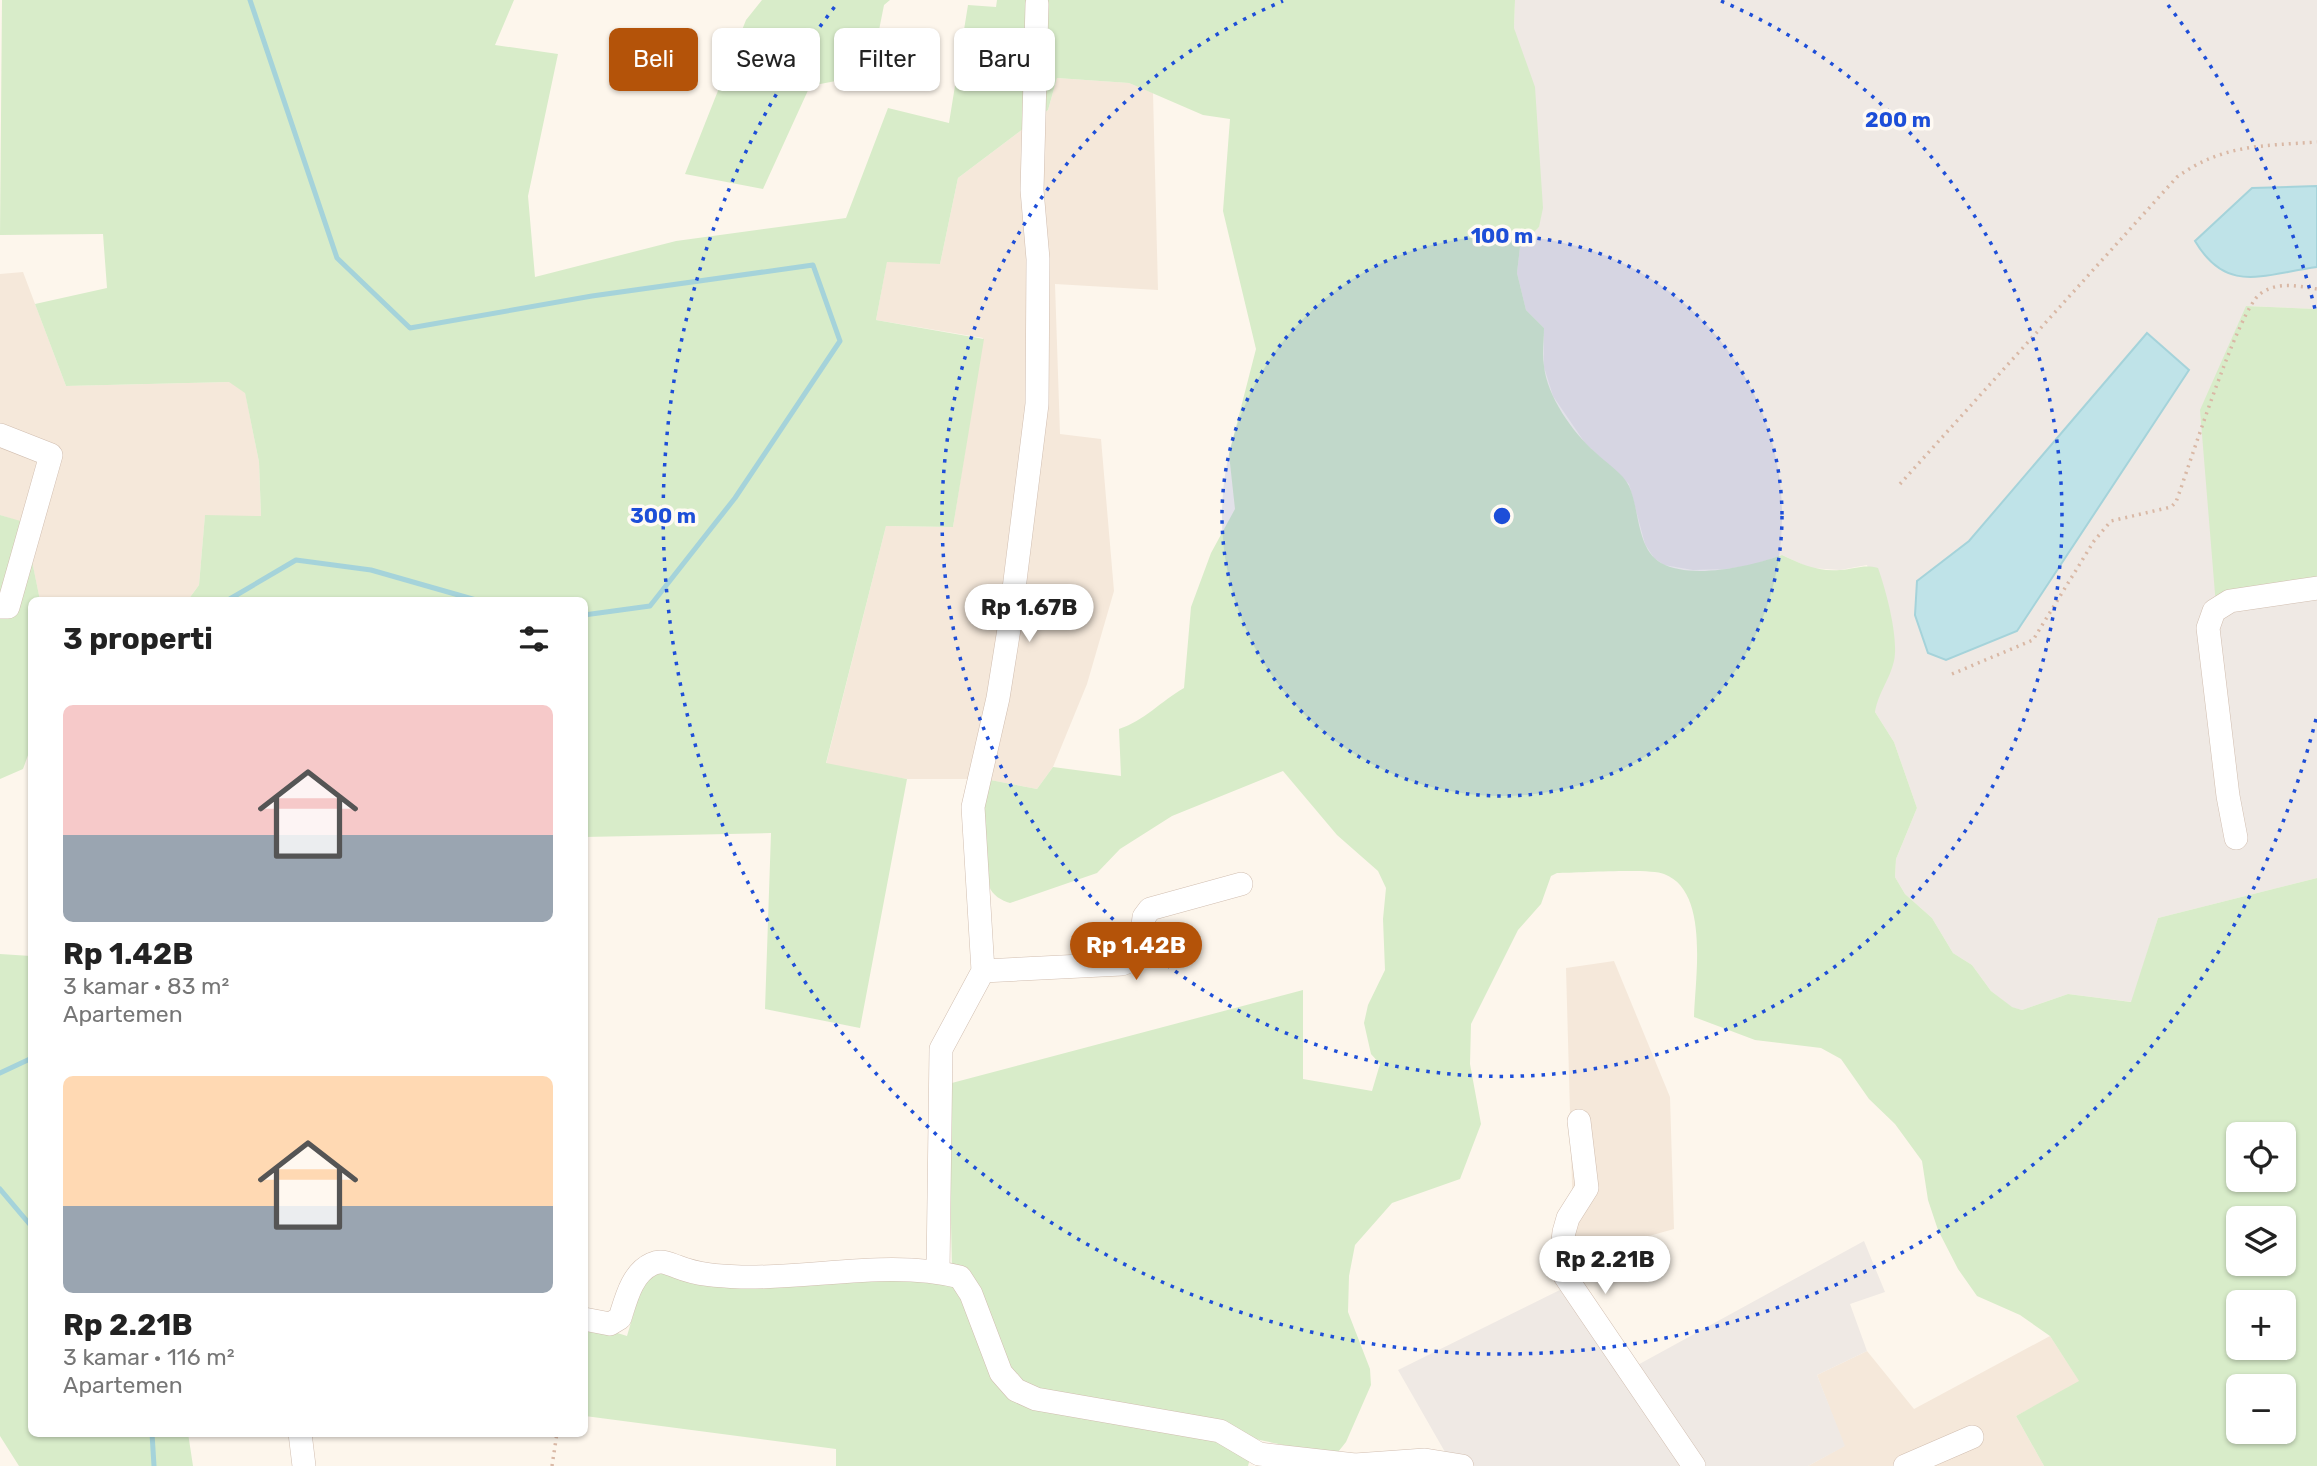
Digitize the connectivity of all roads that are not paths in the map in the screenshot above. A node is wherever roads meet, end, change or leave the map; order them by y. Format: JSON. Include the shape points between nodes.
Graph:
{"nodes":[{"id":1,"x":1037,"y":4,"type":"dead end"},
{"id":2,"x":0,"y":435,"type":"edge"},
{"id":3,"x":2317,"y":588,"type":"edge"},
{"id":4,"x":0,"y":607,"type":"edge"},
{"id":5,"x":2236,"y":838,"type":"dead end"},
{"id":6,"x":1241,"y":884,"type":"dead end"},
{"id":7,"x":983,"y":971,"type":"junction"},
{"id":8,"x":1579,"y":1121,"type":"dead end"},
{"id":9,"x":938,"y":1271,"type":"junction"},
{"id":10,"x":588,"y":1319,"type":"edge"},
{"id":11,"x":300,"y":1437,"type":"edge"},
{"id":12,"x":1972,"y":1437,"type":"dead end"},
{"id":13,"x":304,"y":1466,"type":"edge"},
{"id":14,"x":1462,"y":1466,"type":"edge"},
{"id":15,"x":1694,"y":1466,"type":"edge"},
{"id":16,"x":1905,"y":1466,"type":"edge"}],
"edges":[{"from":1,"to":7,"type":"street","via":[[1032,190],[1038,259],[1037,404],[1009,629],[973,807]]},
{"from":2,"to":4,"type":"street","via":[[51,456],[8,607]]},
{"from":3,"to":5,"type":"street","via":[[2230,601],[2214,611],[2208,628]]},
{"from":6,"to":7,"type":"street","via":[[1150,909],[1144,917],[1139,957],[1122,964]]},
{"from":7,"to":9,"type":"street","via":[[940,1049]]},
{"from":8,"to":15,"type":"street","via":[[1588,1181],[1564,1232],[1561,1257],[1565,1276]]},
{"from":9,"to":10,"type":"street","via":[[827,1271],[788,1278],[719,1276],[665,1261],[639,1274],[620,1318],[610,1324]]},
{"from":9,"to":14,"type":"street","via":[[960,1277],[1001,1373],[1016,1390],[1036,1399],[1220,1431],[1259,1454],[1355,1465],[1425,1460]]},
{"from":11,"to":13,"type":"street"},
{"from":12,"to":16,"type":"street"}]}
